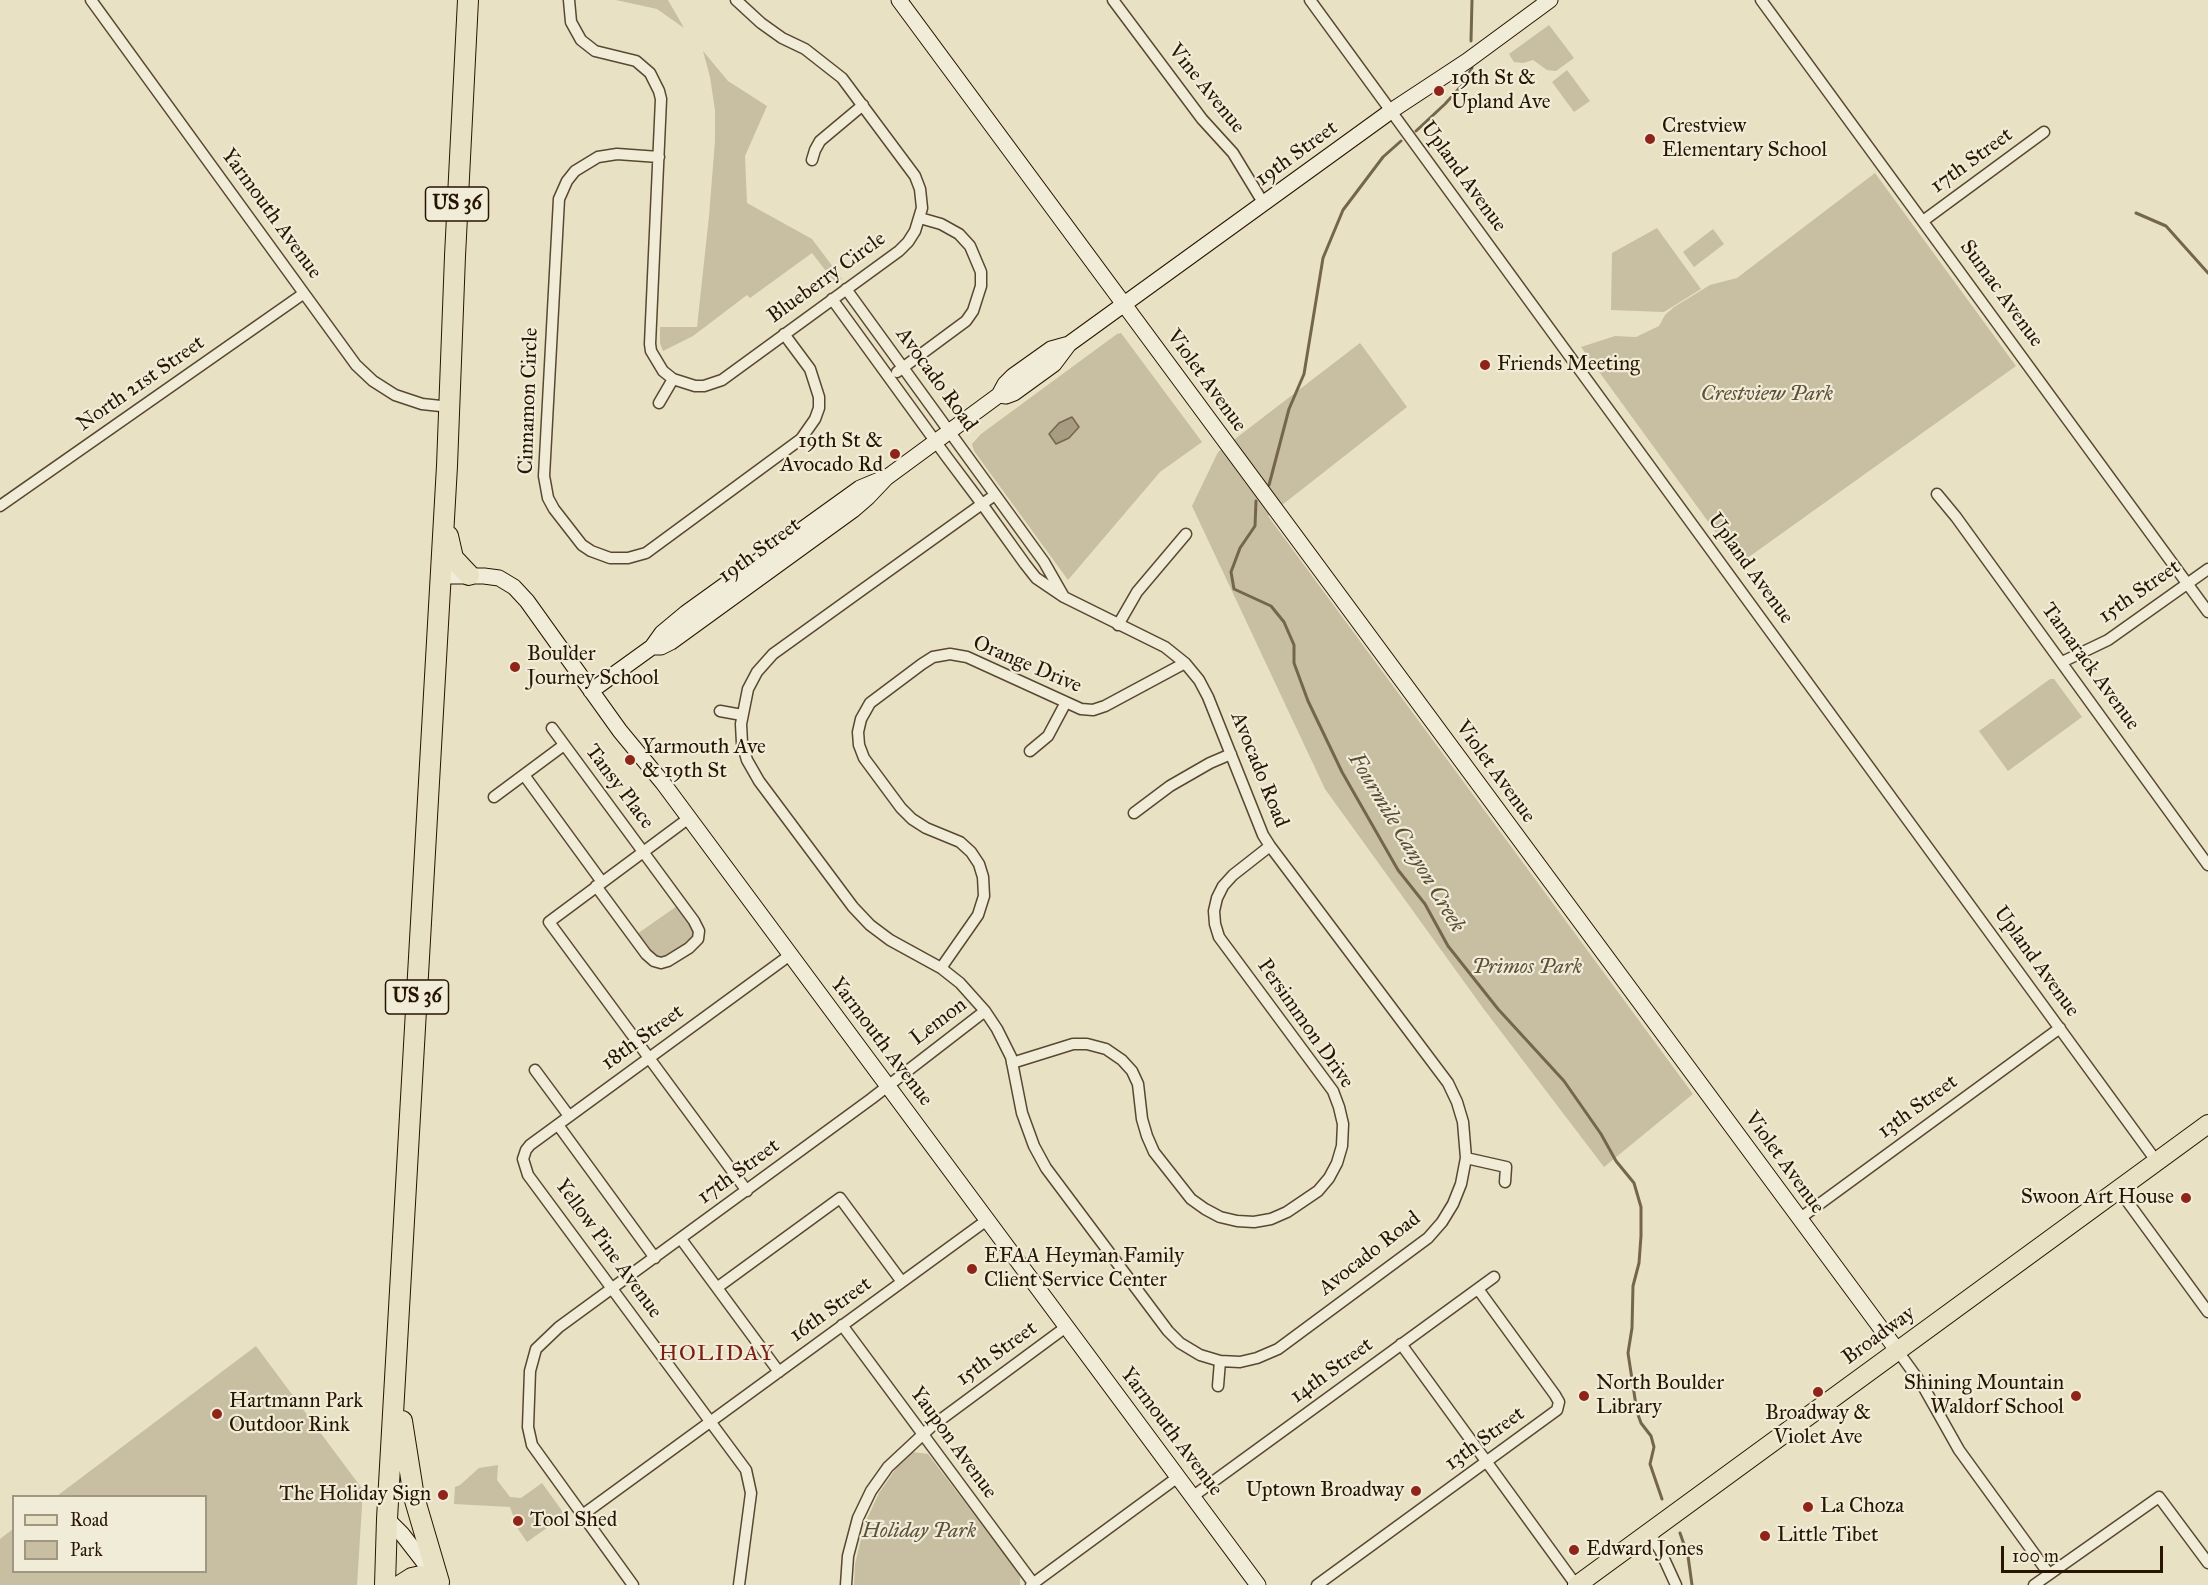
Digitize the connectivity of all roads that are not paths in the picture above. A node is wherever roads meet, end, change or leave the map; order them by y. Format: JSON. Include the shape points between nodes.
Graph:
{"nodes":[{"id":1,"x":91,"y":0,"type":"edge"},
{"id":2,"x":468,"y":0,"type":"edge"},
{"id":3,"x":569,"y":0,"type":"edge"},
{"id":4,"x":736,"y":0,"type":"edge"},
{"id":5,"x":899,"y":0,"type":"edge"},
{"id":6,"x":1113,"y":0,"type":"edge"},
{"id":7,"x":1310,"y":0,"type":"edge"},
{"id":8,"x":1550,"y":0,"type":"edge"},
{"id":9,"x":1761,"y":0,"type":"edge"},
{"id":10,"x":863,"y":105,"type":"junction"},
{"id":11,"x":1390,"y":111,"type":"junction"},
{"id":12,"x":2044,"y":132,"type":"dead end"},
{"id":13,"x":659,"y":157,"type":"junction"},
{"id":14,"x":812,"y":160,"type":"dead end"},
{"id":15,"x":1264,"y":204,"type":"junction"},
{"id":16,"x":920,"y":218,"type":"junction"},
{"id":17,"x":1923,"y":221,"type":"junction"},
{"id":18,"x":846,"y":289,"type":"junction"},
{"id":19,"x":303,"y":294,"type":"junction"},
{"id":20,"x":832,"y":298,"type":"junction"},
{"id":21,"x":1124,"y":305,"type":"junction"},
{"id":22,"x":784,"y":334,"type":"junction"},
{"id":23,"x":903,"y":368,"type":"junction"},
{"id":24,"x":890,"y":378,"type":"junction"},
{"id":25,"x":673,"y":380,"type":"junction"},
{"id":26,"x":659,"y":403,"type":"dead end"},
{"id":27,"x":450,"y":407,"type":"junction"},
{"id":28,"x":949,"y":431,"type":"junction"},
{"id":29,"x":935,"y":441,"type":"junction"},
{"id":30,"x":1937,"y":494,"type":"dead end"},
{"id":31,"x":995,"y":495,"type":"junction"},
{"id":32,"x":982,"y":504,"type":"junction"},
{"id":33,"x":0,"y":506,"type":"edge"},
{"id":34,"x":444,"y":516,"type":"junction"},
{"id":35,"x":1186,"y":534,"type":"dead end"},
{"id":36,"x":2208,"y":569,"type":"edge"},
{"id":37,"x":469,"y":575,"type":"junction"},
{"id":38,"x":440,"y":576,"type":"junction"},
{"id":39,"x":2187,"y":584,"type":"junction"},
{"id":40,"x":1064,"y":597,"type":"junction"},
{"id":41,"x":2208,"y":612,"type":"edge"},
{"id":42,"x":1118,"y":625,"type":"junction"},
{"id":43,"x":2062,"y":662,"type":"junction"},
{"id":44,"x":1185,"y":663,"type":"junction"},
{"id":45,"x":591,"y":691,"type":"junction"},
{"id":46,"x":1065,"y":704,"type":"junction"},
{"id":47,"x":720,"y":711,"type":"dead end"},
{"id":48,"x":742,"y":715,"type":"junction"},
{"id":49,"x":552,"y":728,"type":"dead end"},
{"id":50,"x":564,"y":746,"type":"junction"},
{"id":51,"x":1030,"y":751,"type":"dead end"},
{"id":52,"x":1231,"y":754,"type":"junction"},
{"id":53,"x":524,"y":775,"type":"junction"},
{"id":54,"x":494,"y":797,"type":"dead end"},
{"id":55,"x":1134,"y":813,"type":"dead end"},
{"id":56,"x":689,"y":819,"type":"junction"},
{"id":57,"x":1270,"y":846,"type":"junction"},
{"id":58,"x":643,"y":852,"type":"junction"},
{"id":59,"x":2208,"y":865,"type":"edge"},
{"id":60,"x":599,"y":884,"type":"junction"},
{"id":61,"x":790,"y":955,"type":"junction"},
{"id":62,"x":941,"y":968,"type":"junction"},
{"id":63,"x":985,"y":1011,"type":"junction"},
{"id":64,"x":2060,"y":1028,"type":"junction"},
{"id":65,"x":649,"y":1058,"type":"junction"},
{"id":66,"x":1012,"y":1063,"type":"junction"},
{"id":67,"x":535,"y":1070,"type":"dead end"},
{"id":68,"x":888,"y":1086,"type":"junction"},
{"id":69,"x":569,"y":1116,"type":"junction"},
{"id":70,"x":2208,"y":1124,"type":"edge"},
{"id":71,"x":558,"y":1125,"type":"junction"},
{"id":72,"x":523,"y":1156,"type":"joint"},
{"id":73,"x":1466,"y":1158,"type":"junction"},
{"id":74,"x":2157,"y":1162,"type":"junction"},
{"id":75,"x":1505,"y":1182,"type":"dead end"},
{"id":76,"x":2119,"y":1190,"type":"junction"},
{"id":77,"x":747,"y":1191,"type":"junction"},
{"id":78,"x":1799,"y":1219,"type":"junction"},
{"id":79,"x":987,"y":1220,"type":"junction"},
{"id":80,"x":681,"y":1239,"type":"junction"},
{"id":81,"x":655,"y":1258,"type":"junction"},
{"id":82,"x":1494,"y":1277,"type":"dead end"},
{"id":83,"x":902,"y":1282,"type":"junction"},
{"id":84,"x":718,"y":1287,"type":"junction"},
{"id":85,"x":613,"y":1289,"type":"junction"},
{"id":86,"x":1478,"y":1289,"type":"junction"},
{"id":87,"x":2208,"y":1312,"type":"edge"},
{"id":88,"x":842,"y":1325,"type":"junction"},
{"id":89,"x":1066,"y":1327,"type":"junction"},
{"id":90,"x":1401,"y":1344,"type":"junction"},
{"id":91,"x":1897,"y":1350,"type":"junction"},
{"id":92,"x":1221,"y":1361,"type":"junction"},
{"id":93,"x":779,"y":1372,"type":"junction"},
{"id":94,"x":396,"y":1383,"type":"junction"},
{"id":95,"x":1218,"y":1386,"type":"dead end"},
{"id":96,"x":711,"y":1421,"type":"junction"},
{"id":97,"x":922,"y":1434,"type":"junction"},
{"id":98,"x":1486,"y":1462,"type":"junction"},
{"id":99,"x":1178,"y":1477,"type":"junction"},
{"id":100,"x":1192,"y":1497,"type":"junction"},
{"id":101,"x":581,"y":1516,"type":"junction"},
{"id":102,"x":387,"y":1519,"type":"junction"},
{"id":103,"x":1649,"y":1533,"type":"junction"},
{"id":104,"x":2208,"y":1563,"type":"edge"},
{"id":105,"x":2049,"y":1574,"type":"junction"},
{"id":106,"x":440,"y":1583,"type":"edge"},
{"id":107,"x":1032,"y":1584,"type":"edge"},
{"id":108,"x":385,"y":1585,"type":"edge"},
{"id":109,"x":401,"y":1585,"type":"edge"},
{"id":110,"x":633,"y":1585,"type":"edge"},
{"id":111,"x":739,"y":1585,"type":"edge"},
{"id":112,"x":846,"y":1585,"type":"edge"},
{"id":113,"x":1258,"y":1585,"type":"edge"},
{"id":114,"x":1317,"y":1585,"type":"edge"},
{"id":115,"x":1576,"y":1585,"type":"edge"},
{"id":116,"x":1676,"y":1585,"type":"edge"},
{"id":117,"x":2034,"y":1585,"type":"edge"}],
"edges":[{"from":1,"to":19,"type":"street","name":"Yarmouth Avenue"},
{"from":2,"to":27,"type":"highway","number":"US 36"},
{"from":3,"to":13,"type":"street","via":[[577,44],[636,61],[656,81],[661,99]]},
{"from":4,"to":10,"type":"street","name":"Blueberry Circle","via":[[761,23],[823,61]]},
{"from":5,"to":21,"type":"street","name":"Violet Avenue"},
{"from":6,"to":15,"type":"street","name":"Vine Avenue","via":[[1202,119],[1233,153]]},
{"from":7,"to":11,"type":"street","name":"Upland Avenue"},
{"from":8,"to":11,"type":"street","name":"19th Street"},
{"from":9,"to":17,"type":"street","name":"Sumac Avenue"},
{"from":10,"to":14,"type":"street","via":[[820,141]]},
{"from":10,"to":16,"type":"street","name":"Blueberry Circle","via":[[915,176],[920,189]]},
{"from":11,"to":15,"type":"street","name":"19th Street"},
{"from":11,"to":64,"type":"street","name":"Upland Avenue"},
{"from":12,"to":17,"type":"street","name":"17th Street"},
{"from":13,"to":22,"type":"street","name":"Cinnamon Circle","via":[[608,155],[573,168],[557,212],[544,476],[548,498],[574,536],[610,564],[636,556],[655,548],[795,444],[823,409],[814,379]]},
{"from":13,"to":25,"type":"street","via":[[649,334],[651,351]]},
{"from":15,"to":21,"type":"street","name":"19th Street"},
{"from":16,"to":18,"type":"street","name":"Blueberry Circle","via":[[908,242]]},
{"from":16,"to":23,"type":"street","via":[[959,234],[977,259],[986,286],[966,321]]},
{"from":17,"to":39,"type":"street","name":"Sumac Avenue"},
{"from":18,"to":20,"type":"street","name":"Blueberry Circle"},
{"from":18,"to":23,"type":"street","name":"Avocado Road"},
{"from":19,"to":27,"type":"street","name":"Yarmouth Avenue","via":[[356,365],[373,381],[404,399]]},
{"from":19,"to":33,"type":"street","name":"North 21st Street"},
{"from":20,"to":22,"type":"street","name":"Blueberry Circle"},
{"from":20,"to":24,"type":"street","name":"Avocado Road"},
{"from":21,"to":28,"type":"street","name":"19th Street","via":[[1069,344],[1058,360],[1038,375],[1010,395],[999,395]]},
{"from":21,"to":78,"type":"street","name":"Violet Avenue"},
{"from":22,"to":25,"type":"street","name":"Blueberry Circle","via":[[713,384],[695,386]]},
{"from":23,"to":24,"type":"street"},
{"from":23,"to":28,"type":"street","name":"Avocado Road"},
{"from":24,"to":29,"type":"street","name":"Avocado Road"},
{"from":25,"to":26,"type":"street"},
{"from":27,"to":34,"type":"highway","number":"US 36"},
{"from":28,"to":29,"type":"street","name":"19th Street"},
{"from":28,"to":31,"type":"street","name":"Avocado Road"},
{"from":29,"to":32,"type":"street","name":"Avocado Road"},
{"from":29,"to":45,"type":"street","name":"19th Street","via":[[886,478],[853,510],[690,629],[666,645],[652,647]]},
{"from":30,"to":43,"type":"street","name":"Tamarack Avenue"},
{"from":31,"to":32,"type":"street","name":"Avocado Road"},
{"from":31,"to":40,"type":"street","name":"Avocado Road","via":[[1044,562]]},
{"from":32,"to":40,"type":"street","name":"Avocado Road","via":[[1031,572]]},
{"from":32,"to":48,"type":"street","name":"Avocado Road","via":[[773,654],[748,688]]},
{"from":34,"to":37,"type":"highway","via":[[453,558]]},
{"from":34,"to":38,"type":"highway","number":"US 36"},
{"from":35,"to":42,"type":"street","via":[[1141,587]]},
{"from":36,"to":39,"type":"street","name":"15th Street"},
{"from":37,"to":38,"type":"street","name":"Yarmouth Avenue"},
{"from":37,"to":45,"type":"street","name":"Yarmouth Avenue","via":[[499,578],[518,591]]},
{"from":38,"to":94,"type":"highway","number":"US 36"},
{"from":39,"to":41,"type":"street","name":"Sumac Avenue"},
{"from":39,"to":43,"type":"street","name":"15th Street","via":[[2108,640]]},
{"from":40,"to":42,"type":"street","name":"Avocado Road"},
{"from":42,"to":44,"type":"street","name":"Avocado Road","via":[[1165,647]]},
{"from":43,"to":59,"type":"street","name":"Tamarack Avenue"},
{"from":44,"to":46,"type":"street","name":"Orange Drive","via":[[1094,710]]},
{"from":44,"to":52,"type":"street","name":"Avocado Road","via":[[1203,686]]},
{"from":45,"to":56,"type":"street","name":"Yarmouth Avenue"},
{"from":46,"to":51,"type":"street","via":[[1048,736]]},
{"from":46,"to":62,"type":"street","name":"Orange Drive","via":[[968,657],[950,654],[922,664],[870,704],[861,719],[858,732],[864,758],[901,808],[926,828],[960,842],[971,852],[983,878],[984,896],[978,915]]},
{"from":47,"to":48,"type":"street"},
{"from":48,"to":62,"type":"street","name":"Avocado Road","via":[[742,742],[759,782],[853,908],[913,958]]},
{"from":49,"to":50,"type":"street","name":"Tansy Place"},
{"from":50,"to":53,"type":"street","name":"Tansy Place"},
{"from":50,"to":58,"type":"street","name":"Tansy Place"},
{"from":52,"to":55,"type":"street","via":[[1170,786]]},
{"from":52,"to":57,"type":"street","name":"Avocado Road"},
{"from":53,"to":54,"type":"street","name":"Tansy Place"},
{"from":53,"to":60,"type":"street"},
{"from":56,"to":58,"type":"street"},
{"from":56,"to":61,"type":"street","name":"Yarmouth Avenue"},
{"from":57,"to":66,"type":"street","name":"Persimmon Drive","via":[[1223,886],[1215,905],[1215,924],[1219,937],[1333,1091],[1340,1107],[1342,1146],[1337,1163],[1318,1191],[1271,1219],[1254,1222],[1220,1217],[1191,1199],[1154,1152],[1142,1119],[1138,1084],[1122,1060],[1106,1049],[1073,1044]]},
{"from":57,"to":73,"type":"street","name":"Avocado Road","via":[[1448,1083],[1463,1122]]},
{"from":58,"to":60,"type":"street"},
{"from":58,"to":60,"type":"street","name":"Tansy Place","via":[[698,927],[698,939],[689,948],[668,961],[654,961]]},
{"from":60,"to":65,"type":"street","via":[[549,922]]},
{"from":61,"to":65,"type":"street","name":"18th Street"},
{"from":61,"to":68,"type":"street","name":"Yarmouth Avenue"},
{"from":62,"to":63,"type":"street","name":"Avocado Road"},
{"from":63,"to":66,"type":"street","name":"Avocado Road"},
{"from":63,"to":68,"type":"street","name":"Lemon"},
{"from":64,"to":74,"type":"street","name":"Upland Avenue"},
{"from":64,"to":78,"type":"street","name":"13th Street"},
{"from":65,"to":69,"type":"street","name":"18th Street"},
{"from":65,"to":77,"type":"street"},
{"from":66,"to":92,"type":"street","name":"Avocado Road","via":[[1022,1113],[1046,1168],[1168,1331],[1200,1355]]},
{"from":67,"to":69,"type":"street"},
{"from":68,"to":77,"type":"street","name":"17th Street"},
{"from":68,"to":79,"type":"street","name":"Yarmouth Avenue"},
{"from":69,"to":71,"type":"street","name":"18th Street"},
{"from":70,"to":74,"type":"main road","name":"Broadway"},
{"from":71,"to":72,"type":"street","name":"18th Street","via":[[530,1145]]},
{"from":71,"to":81,"type":"street"},
{"from":72,"to":85,"type":"street","name":"Yellow Pine Avenue","via":[[528,1175]]},
{"from":73,"to":75,"type":"street","via":[[1506,1167]]},
{"from":73,"to":92,"type":"street","name":"Avocado Road","via":[[1453,1204],[1428,1238],[1278,1349],[1257,1359]]},
{"from":74,"to":76,"type":"main road","name":"Broadway"},
{"from":76,"to":87,"type":"street"},
{"from":76,"to":91,"type":"main road","name":"Broadway"},
{"from":77,"to":80,"type":"street","name":"17th Street"},
{"from":78,"to":91,"type":"street","name":"Violet Avenue"},
{"from":79,"to":83,"type":"street","name":"16th Street"},
{"from":79,"to":89,"type":"street","name":"Yarmouth Avenue"},
{"from":80,"to":81,"type":"street","name":"17th Street"},
{"from":80,"to":84,"type":"street"},
{"from":81,"to":85,"type":"street","name":"17th Street"},
{"from":82,"to":86,"type":"street","name":"14th Street"},
{"from":83,"to":84,"type":"street","via":[[840,1198]]},
{"from":83,"to":88,"type":"street","name":"16th Street"},
{"from":84,"to":93,"type":"street"},
{"from":85,"to":96,"type":"street","name":"Yellow Pine Avenue"},
{"from":85,"to":101,"type":"street","name":"17th Street","via":[[548,1336],[531,1362],[529,1437]]},
{"from":86,"to":90,"type":"street","name":"14th Street"},
{"from":86,"to":98,"type":"street","name":"13th Street","via":[[1559,1402],[1555,1412]]},
{"from":88,"to":93,"type":"street","name":"16th Street"},
{"from":88,"to":97,"type":"street","name":"Yaupon Avenue"},
{"from":89,"to":97,"type":"street","name":"15th Street"},
{"from":89,"to":99,"type":"street","name":"Yarmouth Avenue"},
{"from":90,"to":98,"type":"street"},
{"from":90,"to":100,"type":"street","name":"14th Street"},
{"from":91,"to":103,"type":"main road","name":"Broadway"},
{"from":91,"to":105,"type":"street","name":"Violet Avenue","via":[[1923,1386],[1959,1450]]},
{"from":92,"to":95,"type":"street"},
{"from":93,"to":96,"type":"street","name":"16th Street"},
{"from":94,"to":102,"type":"highway","number":"US 36"},
{"from":94,"to":106,"type":"highway","via":[[414,1497]]},
{"from":96,"to":101,"type":"street","name":"16th Street"},
{"from":96,"to":111,"type":"street","name":"Yellow Pine Avenue","via":[[749,1479],[750,1502]]},
{"from":97,"to":107,"type":"street","name":"Yaupon Avenue"},
{"from":97,"to":112,"type":"street","name":"15th Street","via":[[888,1467],[867,1497],[851,1539]]},
{"from":98,"to":114,"type":"street","name":"13th Street"},
{"from":98,"to":115,"type":"street"},
{"from":99,"to":100,"type":"street","name":"Yarmouth Avenue"},
{"from":99,"to":107,"type":"street"},
{"from":100,"to":113,"type":"street","name":"Yarmouth Avenue"},
{"from":101,"to":110,"type":"street","name":"17th Street"},
{"from":102,"to":106,"type":"street"},
{"from":102,"to":108,"type":"highway","number":"US 36"},
{"from":103,"to":115,"type":"main road","name":"Broadway"},
{"from":103,"to":116,"type":"street"},
{"from":104,"to":105,"type":"street","via":[[2159,1497]]},
{"from":105,"to":117,"type":"street"},
{"from":106,"to":109,"type":"highway","via":[[421,1576]]}]}
